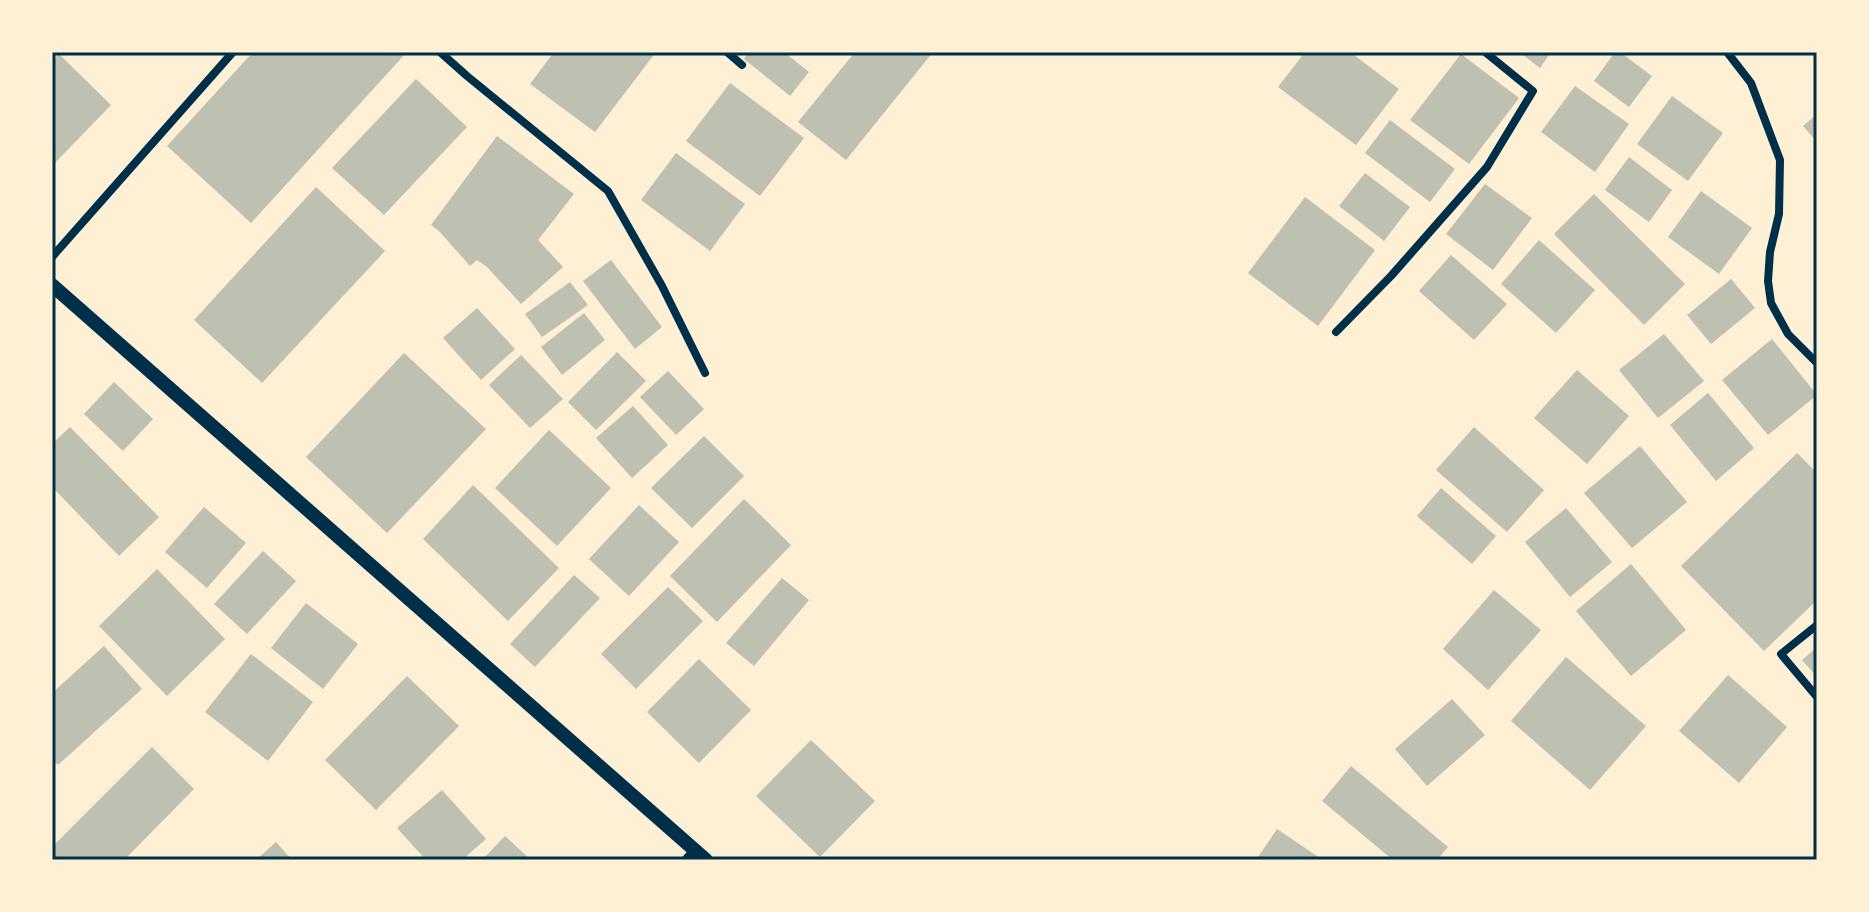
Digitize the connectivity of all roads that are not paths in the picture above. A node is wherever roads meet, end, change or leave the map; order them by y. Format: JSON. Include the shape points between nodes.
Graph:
{"nodes":[{"id":1,"x":233,"y":52,"type":"edge"},
{"id":2,"x":440,"y":52,"type":"edge"},
{"id":3,"x":727,"y":52,"type":"edge"},
{"id":4,"x":1485,"y":52,"type":"edge"},
{"id":5,"x":1727,"y":52,"type":"edge"},
{"id":6,"x":742,"y":65,"type":"dead end"},
{"id":7,"x":52,"y":257,"type":"edge"},
{"id":8,"x":52,"y":285,"type":"edge"},
{"id":9,"x":1336,"y":332,"type":"dead end"},
{"id":10,"x":1817,"y":363,"type":"edge"},
{"id":11,"x":705,"y":373,"type":"dead end"},
{"id":12,"x":1817,"y":625,"type":"edge"},
{"id":13,"x":1817,"y":697,"type":"edge"},
{"id":14,"x":689,"y":855,"type":"edge"},
{"id":15,"x":706,"y":860,"type":"edge"}],
"edges":[{"from":1,"to":7,"type":"street"},
{"from":2,"to":11,"type":"street","via":[[608,191]]},
{"from":3,"to":6,"type":"street"},
{"from":4,"to":9,"type":"street","via":[[1533,91],[1487,167]]},
{"from":5,"to":10,"type":"street","via":[[1751,83],[1780,160],[1779,214],[1768,281],[1771,303],[1788,334]]},
{"from":8,"to":14,"type":"street"},
{"from":12,"to":13,"type":"street","via":[[1781,654]]},
{"from":14,"to":15,"type":"street"}]}
